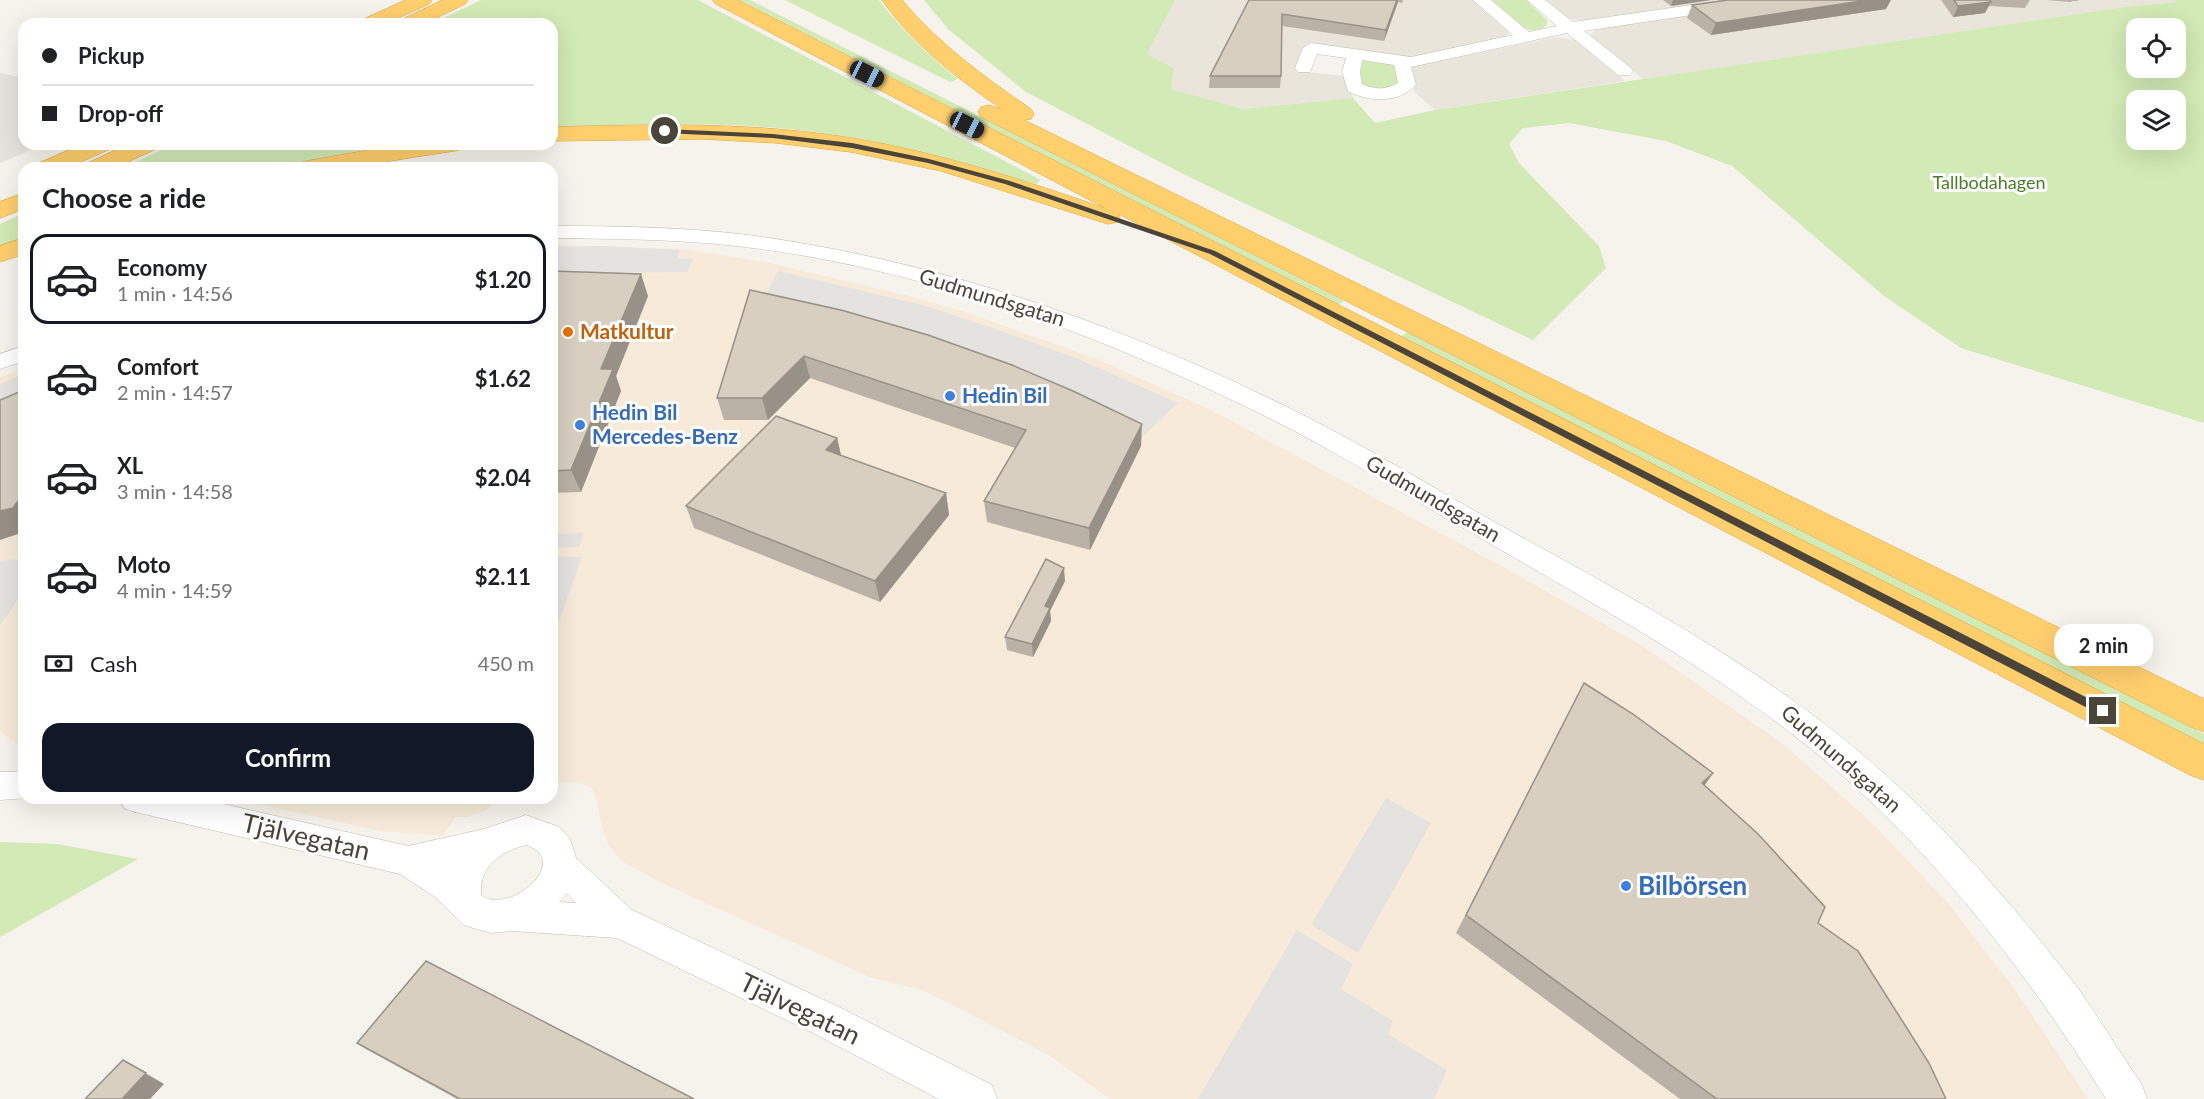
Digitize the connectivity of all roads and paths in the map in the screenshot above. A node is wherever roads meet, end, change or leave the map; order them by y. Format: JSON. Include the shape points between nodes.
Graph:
{"nodes":[{"id":1,"x":422,"y":0,"type":"edge"},
{"id":2,"x":458,"y":0,"type":"edge"},
{"id":3,"x":723,"y":0,"type":"edge"},
{"id":4,"x":764,"y":0,"type":"edge"},
{"id":5,"x":892,"y":0,"type":"edge"},
{"id":6,"x":1481,"y":0,"type":"edge"},
{"id":7,"x":1535,"y":0,"type":"edge"},
{"id":8,"x":1759,"y":0,"type":"edge"},
{"id":9,"x":382,"y":18,"type":"edge"},
{"id":10,"x":420,"y":18,"type":"edge"},
{"id":11,"x":1569,"y":28,"type":"junction"},
{"id":12,"x":1526,"y":37,"type":"junction"},
{"id":13,"x":1355,"y":54,"type":"junction"},
{"id":14,"x":1403,"y":61,"type":"junction"},
{"id":15,"x":1304,"y":68,"type":"dead end"},
{"id":16,"x":1624,"y":71,"type":"dead end"},
{"id":17,"x":932,"y":84,"type":"dead end"},
{"id":18,"x":974,"y":105,"type":"dead end"},
{"id":19,"x":558,"y":134,"type":"edge"},
{"id":20,"x":88,"y":150,"type":"edge"},
{"id":21,"x":135,"y":150,"type":"edge"},
{"id":22,"x":410,"y":150,"type":"edge"},
{"id":23,"x":61,"y":162,"type":"edge"},
{"id":24,"x":109,"y":162,"type":"edge"},
{"id":25,"x":339,"y":162,"type":"edge"},
{"id":26,"x":18,"y":181,"type":"edge"},
{"id":27,"x":1145,"y":188,"type":"junction"},
{"id":28,"x":0,"y":189,"type":"edge"},
{"id":29,"x":18,"y":203,"type":"edge"},
{"id":30,"x":0,"y":211,"type":"edge"},
{"id":31,"x":558,"y":232,"type":"edge"},
{"id":32,"x":18,"y":248,"type":"edge"},
{"id":33,"x":1212,"y":252,"type":"junction"},
{"id":34,"x":0,"y":254,"type":"edge"},
{"id":35,"x":18,"y":355,"type":"edge"},
{"id":36,"x":0,"y":362,"type":"edge"},
{"id":37,"x":2204,"y":716,"type":"edge"},
{"id":38,"x":2204,"y":763,"type":"edge"},
{"id":39,"x":0,"y":786,"type":"edge"},
{"id":40,"x":18,"y":786,"type":"edge"},
{"id":41,"x":161,"y":804,"type":"edge"},
{"id":42,"x":492,"y":842,"type":"junction"},
{"id":43,"x":408,"y":861,"type":"junction"},
{"id":44,"x":561,"y":865,"type":"junction"},
{"id":45,"x":468,"y":906,"type":"junction"},
{"id":46,"x":514,"y":915,"type":"junction"},
{"id":47,"x":620,"y":922,"type":"junction"},
{"id":48,"x":978,"y":1099,"type":"edge"},
{"id":49,"x":2128,"y":1099,"type":"edge"}],
"edges":[{"from":1,"to":9,"type":"highway"},
{"from":2,"to":10,"type":"highway"},
{"from":3,"to":33,"type":"highway"},
{"from":4,"to":17,"type":"highway"},
{"from":5,"to":27,"type":"highway","via":[[921,35],[976,82]]},
{"from":6,"to":12,"type":"street"},
{"from":7,"to":11,"type":"street"},
{"from":8,"to":11,"type":"street"},
{"from":11,"to":12,"type":"street"},
{"from":11,"to":16,"type":"street"},
{"from":12,"to":14,"type":"street"},
{"from":13,"to":14,"type":"street"},
{"from":13,"to":14,"type":"street","via":[[1351,72],[1354,87],[1365,92],[1402,90],[1407,84]]},
{"from":13,"to":15,"type":"street","via":[[1311,48]]},
{"from":18,"to":27,"type":"highway"},
{"from":19,"to":33,"type":"highway","via":[[704,132],[852,146],[929,161],[1008,183]]},
{"from":20,"to":23,"type":"highway"},
{"from":21,"to":24,"type":"highway"},
{"from":22,"to":25,"type":"highway"},
{"from":26,"to":28,"type":"highway"},
{"from":27,"to":37,"type":"highway"},
{"from":29,"to":30,"type":"highway"},
{"from":31,"to":49,"type":"street","name":"Gudmundsgatan","via":[[647,232],[738,239],[935,280],[1124,342],[1224,386],[1338,445],[1690,646],[1748,683],[1843,756],[1952,862],[2007,927],[2065,1001]]},
{"from":32,"to":34,"type":"highway"},
{"from":33,"to":38,"type":"highway"},
{"from":35,"to":36,"type":"street"},
{"from":39,"to":40,"type":"street"},
{"from":41,"to":43,"type":"street","name":"Tjälvegatan"},
{"from":42,"to":43,"type":"street","name":"Tjälvegatan"},
{"from":42,"to":44,"type":"street","name":"Tjälvegatan","via":[[517,832],[541,833],[553,840],[560,851]]},
{"from":42,"to":45,"type":"street","name":"Tjälvegatan","via":[[465,873],[463,885]]},
{"from":43,"to":45,"type":"street","name":"Tjälvegatan","via":[[447,886]]},
{"from":44,"to":46,"type":"street","name":"Tjälvegatan","via":[[546,895]]},
{"from":44,"to":47,"type":"street","name":"Tjälvegatan"},
{"from":45,"to":46,"type":"street","name":"Tjälvegatan","via":[[487,916]]},
{"from":46,"to":47,"type":"street","name":"Tjälvegatan"},
{"from":47,"to":48,"type":"street","name":"Tjälvegatan","via":[[826,1020]]}]}
